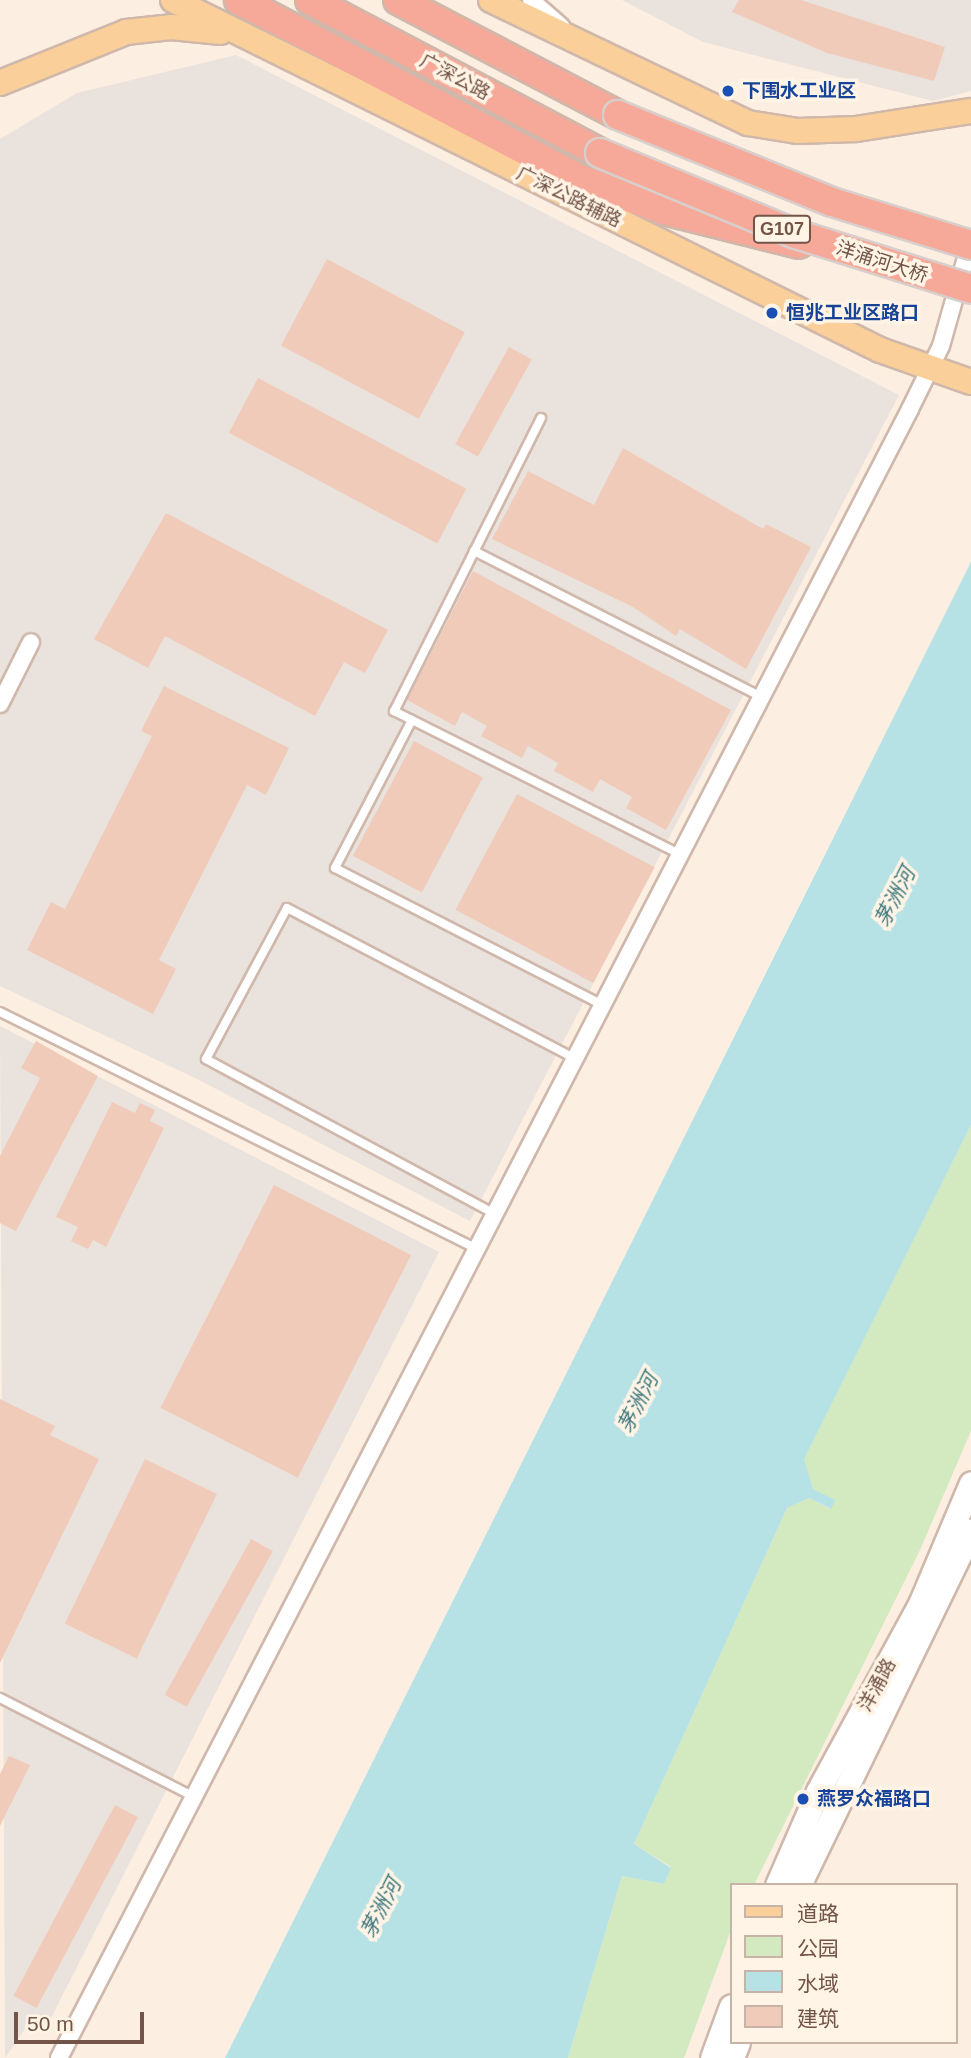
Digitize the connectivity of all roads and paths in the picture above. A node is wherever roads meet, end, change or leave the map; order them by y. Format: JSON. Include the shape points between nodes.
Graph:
{"nodes":[{"id":1,"x":173,"y":0,"type":"edge"},
{"id":2,"x":239,"y":0,"type":"edge"},
{"id":3,"x":310,"y":0,"type":"edge"},
{"id":4,"x":398,"y":0,"type":"edge"},
{"id":5,"x":491,"y":0,"type":"edge"},
{"id":6,"x":531,"y":0,"type":"edge"},
{"id":7,"x":265,"y":46,"type":"junction"},
{"id":8,"x":586,"y":48,"type":"junction"},
{"id":9,"x":7,"y":80,"type":"edge"},
{"id":10,"x":971,"y":111,"type":"edge"},
{"id":11,"x":600,"y":153,"type":"joint"},
{"id":12,"x":971,"y":242,"type":"edge"},
{"id":13,"x":890,"y":266,"type":"junction"},
{"id":14,"x":971,"y":289,"type":"edge"},
{"id":15,"x":930,"y":370,"type":"junction"},
{"id":16,"x":971,"y":382,"type":"edge"},
{"id":17,"x":541,"y":418,"type":"dead end"},
{"id":18,"x":474,"y":551,"type":"junction"},
{"id":19,"x":31,"y":642,"type":"dead end"},
{"id":20,"x":762,"y":697,"type":"junction"},
{"id":21,"x":0,"y":704,"type":"edge"},
{"id":22,"x":412,"y":720,"type":"junction"},
{"id":23,"x":681,"y":855,"type":"junction"},
{"id":24,"x":603,"y":1005,"type":"junction"},
{"id":25,"x":0,"y":1012,"type":"edge"},
{"id":26,"x":576,"y":1059,"type":"junction"},
{"id":27,"x":495,"y":1214,"type":"junction"},
{"id":28,"x":477,"y":1249,"type":"junction"},
{"id":29,"x":971,"y":1483,"type":"edge"},
{"id":30,"x":965,"y":1529,"type":"edge"},
{"id":31,"x":971,"y":1577,"type":"edge"},
{"id":32,"x":930,"y":1624,"type":"junction"},
{"id":33,"x":0,"y":1699,"type":"edge"},
{"id":34,"x":194,"y":1797,"type":"junction"},
{"id":35,"x":778,"y":1883,"type":"edge"},
{"id":36,"x":800,"y":1883,"type":"edge"},
{"id":37,"x":730,"y":2010,"type":"edge"},
{"id":38,"x":59,"y":2058,"type":"edge"},
{"id":39,"x":712,"y":2058,"type":"edge"}],
"edges":[{"from":1,"to":7,"type":"main road","name":"广深公路辅路"},
{"from":2,"to":13,"type":"highway","bridge":true,"via":[[578,178],[663,210]]},
{"from":3,"to":11,"type":"highway","name":"广深公路","number":"G107"},
{"from":4,"to":12,"type":"highway","number":"G107","bridge":true,"via":[[618,114],[832,202]]},
{"from":5,"to":8,"type":"main road"},
{"from":6,"to":8,"type":"street"},
{"from":7,"to":9,"type":"main road","via":[[217,31],[148,29],[105,38]]},
{"from":7,"to":15,"type":"main road","name":"广深公路辅路"},
{"from":8,"to":10,"type":"main road","via":[[723,113],[798,131],[915,124]]},
{"from":11,"to":13,"type":"highway","name":"洋涌河大桥","number":"G107","bridge":true,"via":[[712,203]]},
{"from":12,"to":15,"type":"street"},
{"from":13,"to":14,"type":"highway","name":"洋涌河大桥","number":"G107","bridge":true},
{"from":15,"to":16,"type":"main road","name":"广深公路辅路"},
{"from":15,"to":20,"type":"street"},
{"from":17,"to":18,"type":"lane"},
{"from":18,"to":20,"type":"lane"},
{"from":18,"to":22,"type":"lane","via":[[394,711]]},
{"from":19,"to":21,"type":"street"},
{"from":20,"to":23,"type":"street"},
{"from":22,"to":23,"type":"lane"},
{"from":22,"to":24,"type":"lane","via":[[335,867]]},
{"from":23,"to":24,"type":"street"},
{"from":24,"to":26,"type":"street"},
{"from":25,"to":28,"type":"lane"},
{"from":26,"to":27,"type":"street"},
{"from":26,"to":27,"type":"lane","via":[[287,908],[206,1059]]},
{"from":27,"to":28,"type":"street"},
{"from":28,"to":34,"type":"street"},
{"from":29,"to":30,"type":"street","name":"洋涌路"},
{"from":30,"to":32,"type":"street","name":"洋涌路"},
{"from":30,"to":35,"type":"street","name":"洋涌路","via":[[818,1791]]},
{"from":31,"to":32,"type":"street"},
{"from":32,"to":36,"type":"street","name":"洋涌路","via":[[841,1790]]},
{"from":33,"to":34,"type":"lane"},
{"from":34,"to":38,"type":"street"},
{"from":37,"to":39,"type":"street"}]}
